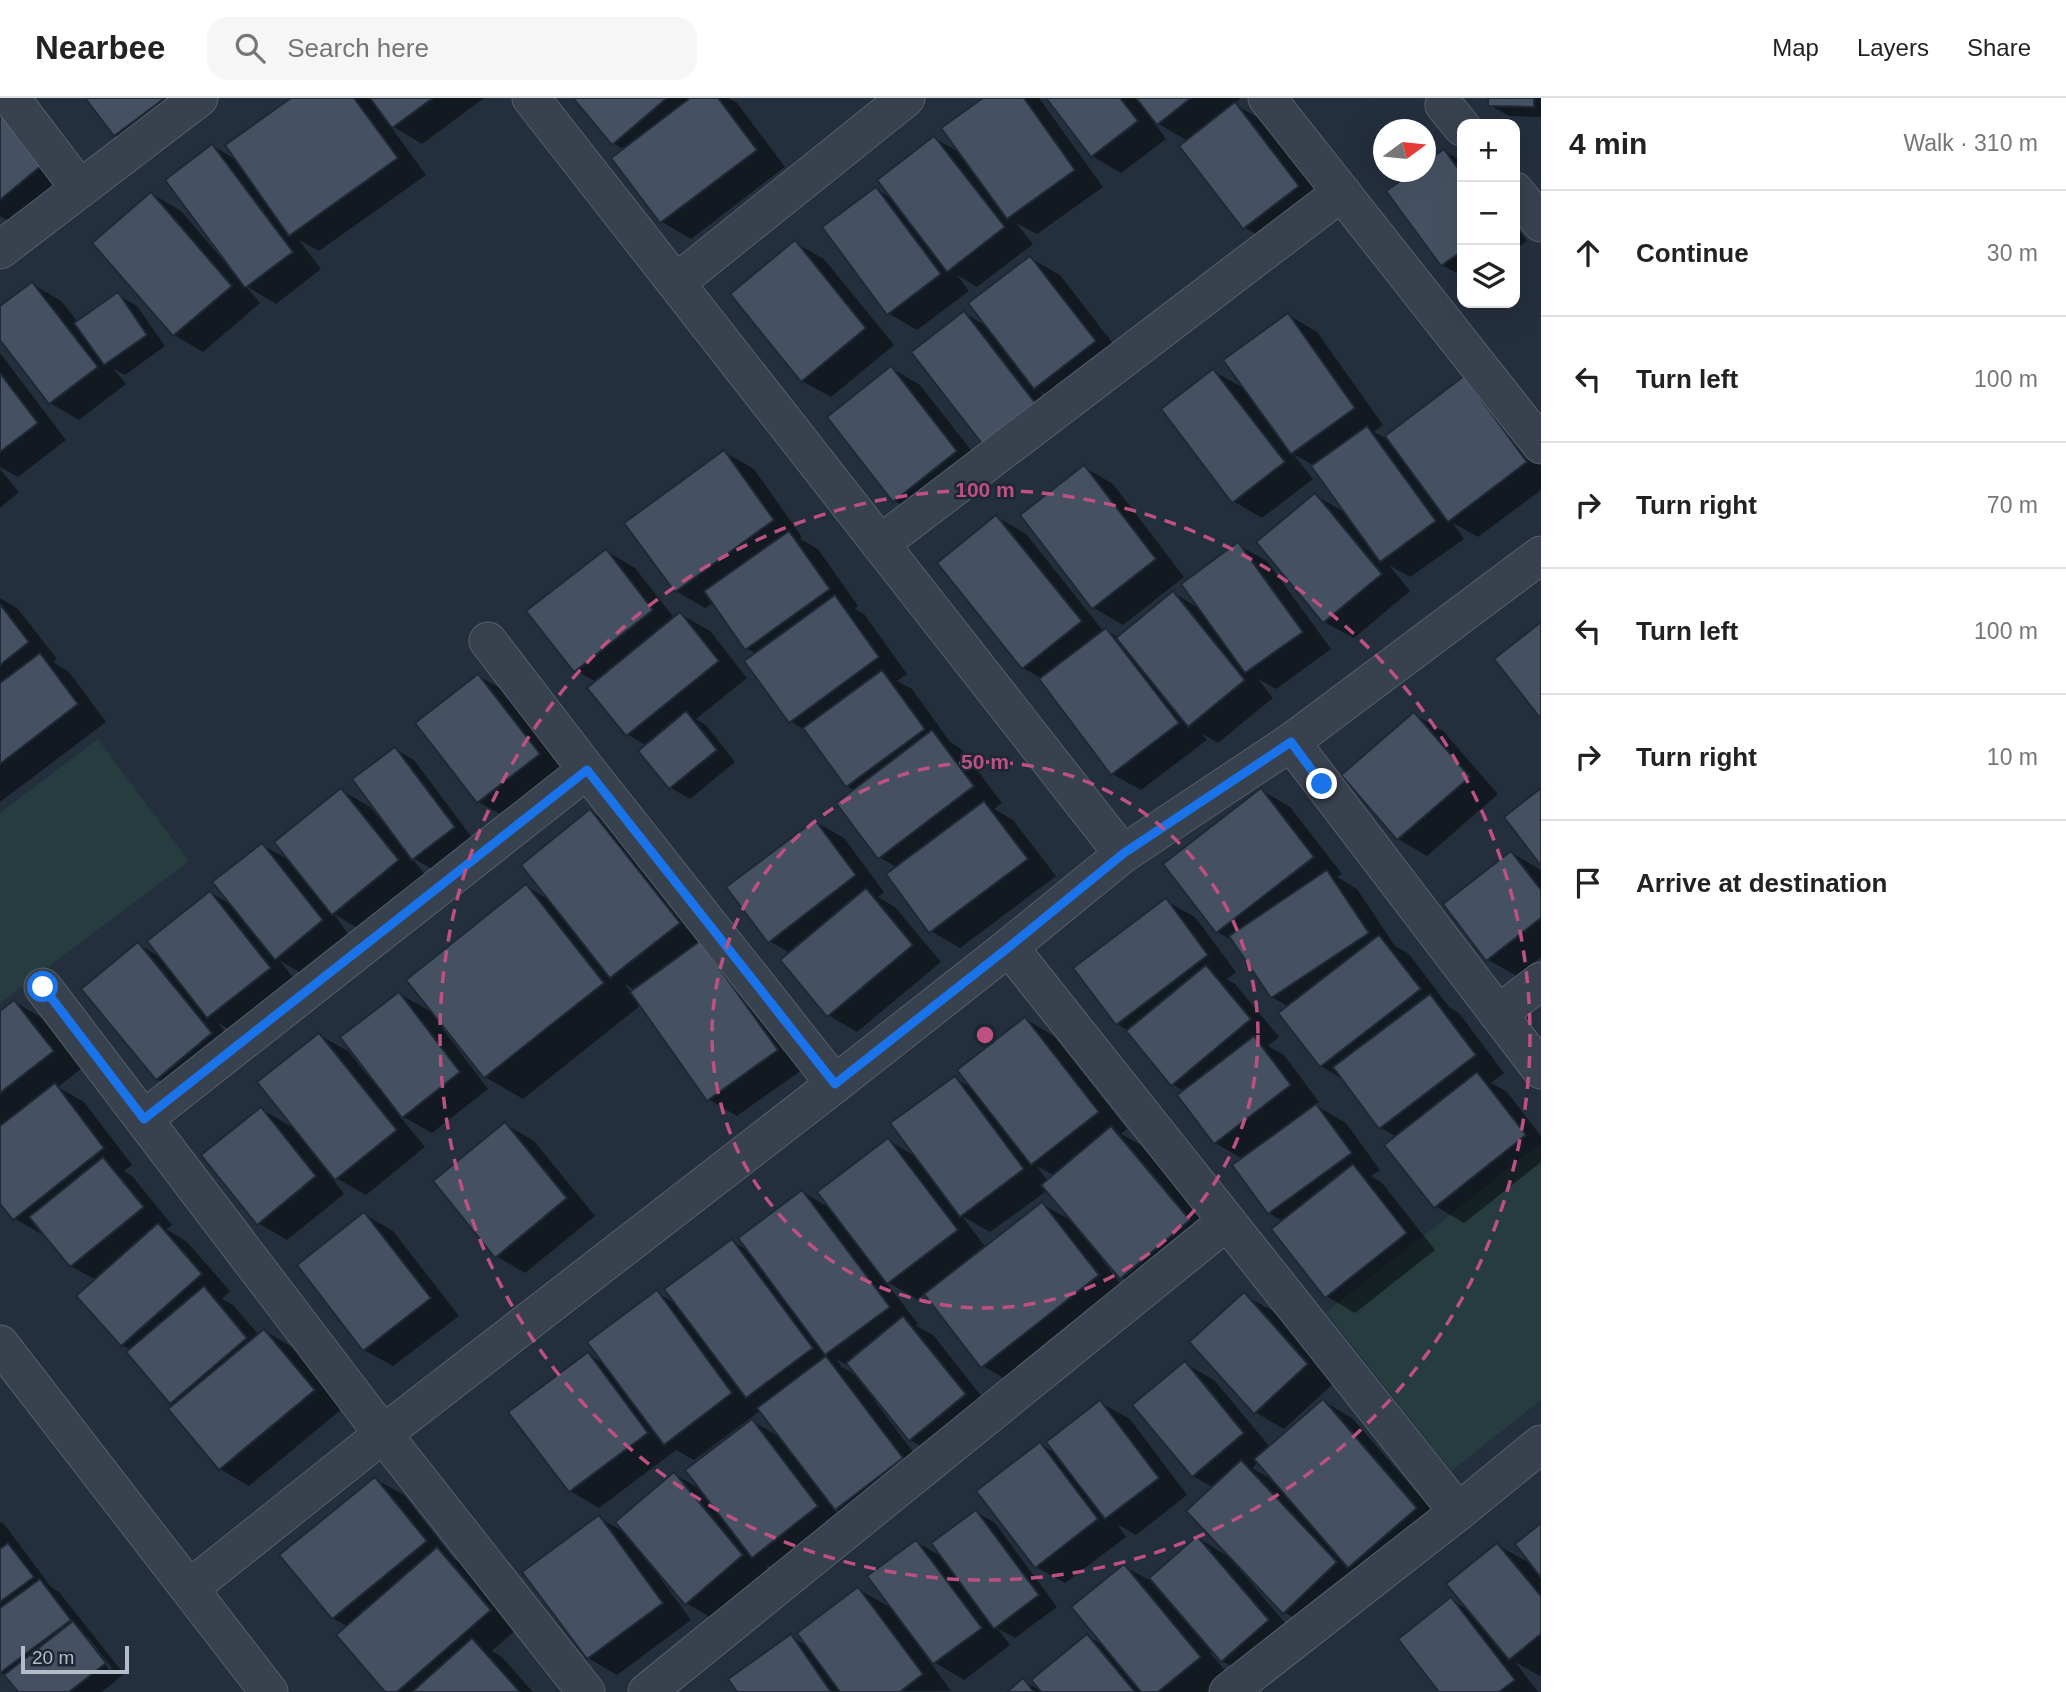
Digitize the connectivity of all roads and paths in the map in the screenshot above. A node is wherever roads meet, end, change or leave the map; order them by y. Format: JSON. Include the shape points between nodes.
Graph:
{"nodes":[{"id":1,"x":11,"y":98,"type":"edge"},
{"id":2,"x":199,"y":98,"type":"edge"},
{"id":3,"x":531,"y":98,"type":"edge"},
{"id":4,"x":906,"y":98,"type":"edge"},
{"id":5,"x":1267,"y":98,"type":"edge"},
{"id":6,"x":80,"y":189,"type":"junction"},
{"id":7,"x":1342,"y":192,"type":"junction"},
{"id":8,"x":1520,"y":197,"type":"edge"},
{"id":9,"x":1541,"y":223,"type":"edge"},
{"id":10,"x":0,"y":250,"type":"edge"},
{"id":11,"x":677,"y":282,"type":"junction"},
{"id":12,"x":1541,"y":445,"type":"edge"},
{"id":13,"x":880,"y":544,"type":"junction"},
{"id":14,"x":1541,"y":555,"type":"edge"},
{"id":15,"x":488,"y":640,"type":"dead end"},
{"id":16,"x":1291,"y":742,"type":"junction"},
{"id":17,"x":587,"y":770,"type":"junction"},
{"id":18,"x":1124,"y":853,"type":"junction"},
{"id":19,"x":1009,"y":947,"type":"junction"},
{"id":20,"x":1541,"y":981,"type":"edge"},
{"id":21,"x":43,"y":987,"type":"dead end"},
{"id":22,"x":1498,"y":1014,"type":"junction"},
{"id":23,"x":1541,"y":1070,"type":"edge"},
{"id":24,"x":835,"y":1084,"type":"junction"},
{"id":25,"x":144,"y":1119,"type":"junction"},
{"id":26,"x":1226,"y":1222,"type":"junction"},
{"id":27,"x":0,"y":1344,"type":"edge"},
{"id":28,"x":383,"y":1434,"type":"junction"},
{"id":29,"x":1541,"y":1444,"type":"edge"},
{"id":30,"x":1458,"y":1512,"type":"junction"},
{"id":31,"x":190,"y":1588,"type":"junction"},
{"id":32,"x":269,"y":1692,"type":"edge"},
{"id":33,"x":586,"y":1692,"type":"edge"},
{"id":34,"x":647,"y":1692,"type":"edge"},
{"id":35,"x":1227,"y":1692,"type":"edge"}],
"edges":[{"from":1,"to":6,"type":"street"},
{"from":2,"to":6,"type":"street"},
{"from":3,"to":11,"type":"street"},
{"from":4,"to":11,"type":"street"},
{"from":5,"to":7,"type":"street"},
{"from":6,"to":10,"type":"street"},
{"from":7,"to":12,"type":"street"},
{"from":7,"to":13,"type":"street"},
{"from":8,"to":9,"type":"street"},
{"from":11,"to":13,"type":"street"},
{"from":13,"to":18,"type":"street"},
{"from":14,"to":16,"type":"street"},
{"from":15,"to":17,"type":"street"},
{"from":16,"to":18,"type":"street"},
{"from":16,"to":22,"type":"street"},
{"from":17,"to":24,"type":"street"},
{"from":17,"to":25,"type":"street"},
{"from":18,"to":19,"type":"street"},
{"from":19,"to":24,"type":"street"},
{"from":19,"to":26,"type":"street"},
{"from":20,"to":22,"type":"street"},
{"from":21,"to":25,"type":"street"},
{"from":22,"to":23,"type":"street"},
{"from":24,"to":28,"type":"street"},
{"from":25,"to":28,"type":"street"},
{"from":26,"to":30,"type":"street"},
{"from":26,"to":34,"type":"street"},
{"from":27,"to":31,"type":"street"},
{"from":28,"to":31,"type":"street"},
{"from":28,"to":33,"type":"street"},
{"from":29,"to":30,"type":"street"},
{"from":30,"to":35,"type":"street"},
{"from":31,"to":32,"type":"street"}]}
